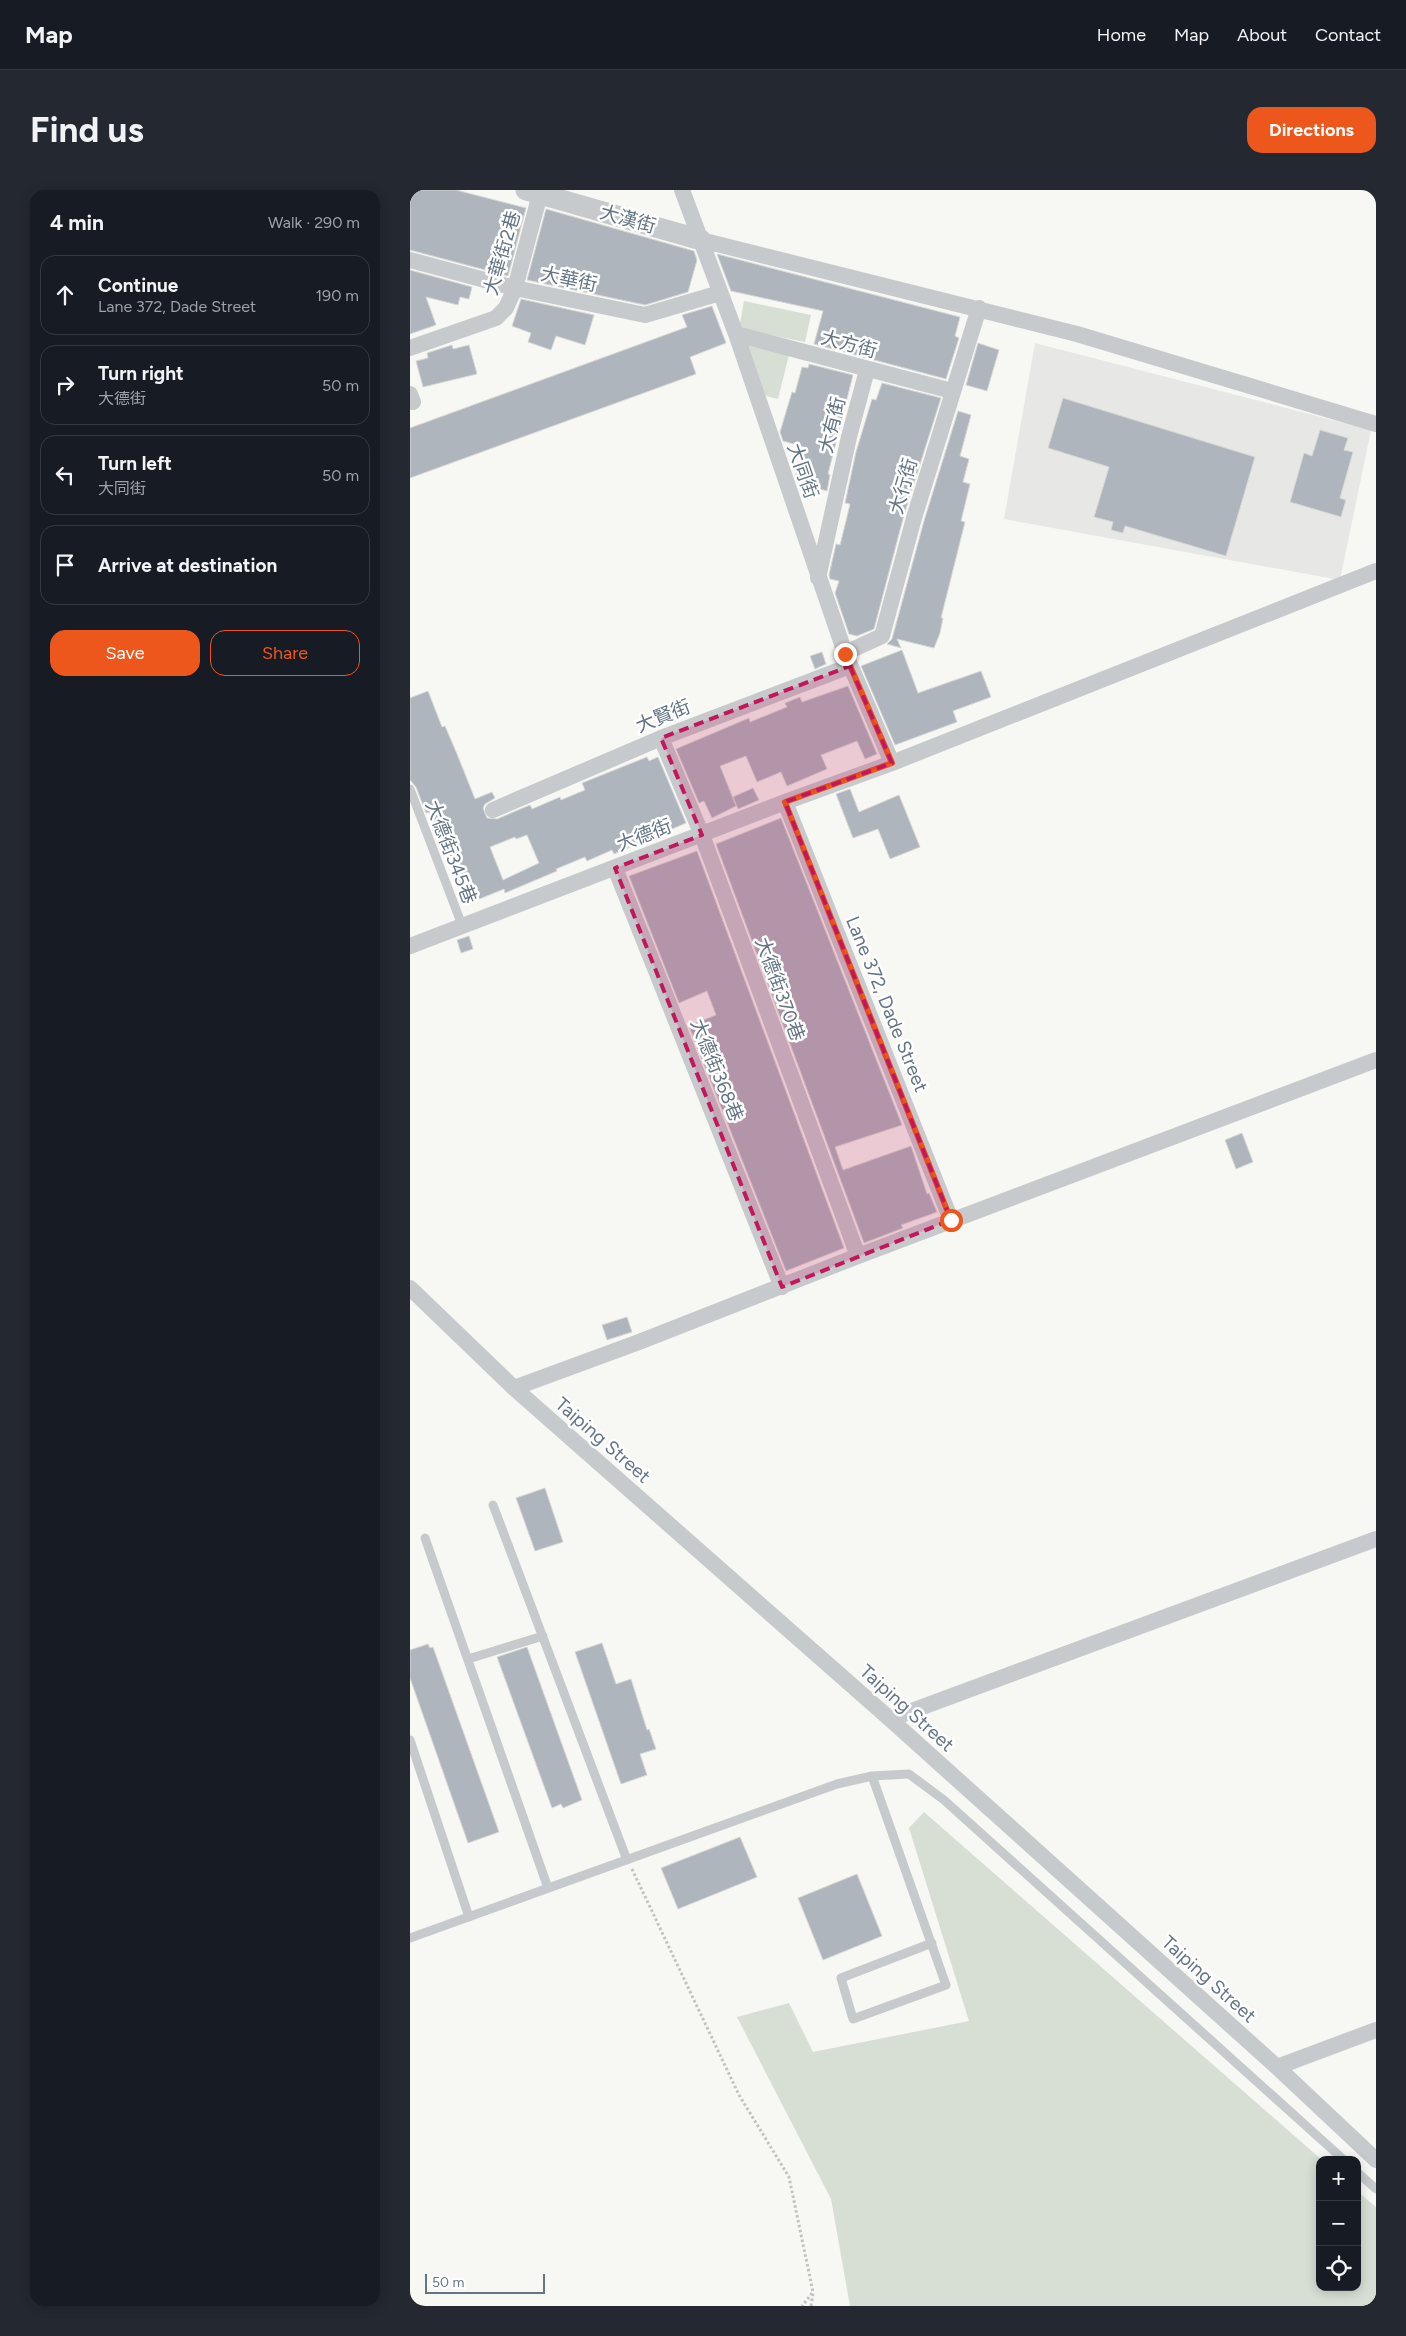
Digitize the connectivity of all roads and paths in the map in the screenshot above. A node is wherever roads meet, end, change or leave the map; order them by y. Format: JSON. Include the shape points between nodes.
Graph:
{"nodes":[{"id":1,"x":682,"y":190,"type":"edge"},
{"id":2,"x":533,"y":192,"type":"edge"},
{"id":3,"x":701,"y":240,"type":"junction"},
{"id":4,"x":410,"y":260,"type":"edge"},
{"id":5,"x":515,"y":288,"type":"junction"},
{"id":6,"x":720,"y":293,"type":"junction"},
{"id":7,"x":979,"y":308,"type":"junction"},
{"id":8,"x":736,"y":334,"type":"junction"},
{"id":9,"x":410,"y":348,"type":"edge"},
{"id":10,"x":867,"y":370,"type":"junction"},
{"id":11,"x":952,"y":391,"type":"junction"},
{"id":12,"x":1376,"y":424,"type":"edge"},
{"id":13,"x":1376,"y":571,"type":"edge"},
{"id":14,"x":818,"y":578,"type":"junction"},
{"id":15,"x":847,"y":660,"type":"junction"},
{"id":16,"x":661,"y":738,"type":"junction"},
{"id":17,"x":892,"y":763,"type":"junction"},
{"id":18,"x":410,"y":789,"type":"edge"},
{"id":19,"x":785,"y":802,"type":"junction"},
{"id":20,"x":493,"y":810,"type":"dead end"},
{"id":21,"x":702,"y":835,"type":"junction"},
{"id":22,"x":615,"y":868,"type":"junction"},
{"id":23,"x":462,"y":926,"type":"junction"},
{"id":24,"x":410,"y":946,"type":"edge"},
{"id":25,"x":1376,"y":1060,"type":"edge"},
{"id":26,"x":951,"y":1220,"type":"junction"},
{"id":27,"x":858,"y":1256,"type":"junction"},
{"id":28,"x":782,"y":1287,"type":"junction"},
{"id":29,"x":410,"y":1288,"type":"edge"},
{"id":30,"x":514,"y":1388,"type":"junction"},
{"id":31,"x":493,"y":1505,"type":"dead end"},
{"id":32,"x":424,"y":1538,"type":"dead end"},
{"id":33,"x":1376,"y":1540,"type":"edge"},
{"id":34,"x":543,"y":1636,"type":"junction"},
{"id":35,"x":468,"y":1659,"type":"junction"},
{"id":36,"x":890,"y":1720,"type":"junction"},
{"id":37,"x":410,"y":1740,"type":"edge"},
{"id":38,"x":872,"y":1776,"type":"junction"},
{"id":39,"x":627,"y":1860,"type":"junction"},
{"id":40,"x":548,"y":1888,"type":"junction"},
{"id":41,"x":469,"y":1917,"type":"junction"},
{"id":42,"x":410,"y":1938,"type":"edge"},
{"id":43,"x":932,"y":1944,"type":"junction"},
{"id":44,"x":1376,"y":2030,"type":"edge"},
{"id":45,"x":1277,"y":2067,"type":"junction"},
{"id":46,"x":1340,"y":2156,"type":"edge"},
{"id":47,"x":1376,"y":2160,"type":"edge"},
{"id":48,"x":1361,"y":2176,"type":"edge"},
{"id":49,"x":1376,"y":2189,"type":"edge"},
{"id":50,"x":813,"y":2292,"type":"junction"},
{"id":51,"x":802,"y":2306,"type":"edge"},
{"id":52,"x":811,"y":2306,"type":"edge"}],
"edges":[{"from":1,"to":3,"type":"street","name":"大同街"},
{"from":2,"to":3,"type":"street","name":"大漢街"},
{"from":2,"to":5,"type":"street","name":"大華街2巷"},
{"from":3,"to":6,"type":"street","name":"大同街"},
{"from":3,"to":7,"type":"street"},
{"from":4,"to":5,"type":"street","name":"大華街"},
{"from":5,"to":6,"type":"street","name":"大華街","via":[[645,315]]},
{"from":5,"to":9,"type":"street","name":"大華街2巷","via":[[506,308],[496,318]]},
{"from":6,"to":8,"type":"street","name":"大同街"},
{"from":7,"to":11,"type":"street","name":"大行街"},
{"from":7,"to":12,"type":"street","via":[[1077,334]]},
{"from":8,"to":10,"type":"street","name":"大方街"},
{"from":8,"to":14,"type":"street","name":"大同街"},
{"from":10,"to":11,"type":"street","name":"大方街"},
{"from":10,"to":14,"type":"street","name":"大有街"},
{"from":11,"to":15,"type":"street","name":"大行街","via":[[882,636]]},
{"from":13,"to":17,"type":"street","name":"大德街"},
{"from":14,"to":15,"type":"street","name":"大同街"},
{"from":15,"to":16,"type":"street","name":"大賢街"},
{"from":15,"to":17,"type":"street","name":"大同街"},
{"from":16,"to":20,"type":"street","name":"大賢街"},
{"from":16,"to":21,"type":"street","name":"大德街370巷"},
{"from":17,"to":19,"type":"street","name":"大德街"},
{"from":18,"to":23,"type":"lane","name":"大德街345巷"},
{"from":19,"to":21,"type":"street","name":"大德街"},
{"from":19,"to":26,"type":"street","name":"Lane 372, Dade Street"},
{"from":21,"to":22,"type":"street","name":"大德街"},
{"from":21,"to":27,"type":"street","name":"大德街370巷"},
{"from":22,"to":23,"type":"street","name":"大德街"},
{"from":22,"to":28,"type":"street","name":"大德街368巷"},
{"from":23,"to":24,"type":"street","name":"大德街"},
{"from":25,"to":26,"type":"street"},
{"from":26,"to":27,"type":"street"},
{"from":27,"to":28,"type":"street"},
{"from":28,"to":30,"type":"street"},
{"from":29,"to":30,"type":"street","name":"Taiping Street"},
{"from":30,"to":36,"type":"street","name":"Taiping Street"},
{"from":31,"to":34,"type":"lane"},
{"from":32,"to":35,"type":"lane"},
{"from":33,"to":36,"type":"street"},
{"from":34,"to":35,"type":"lane"},
{"from":34,"to":39,"type":"lane"},
{"from":35,"to":40,"type":"lane"},
{"from":36,"to":45,"type":"street","name":"Taiping Street"},
{"from":37,"to":41,"type":"lane"},
{"from":38,"to":39,"type":"lane","via":[[838,1784]]},
{"from":38,"to":43,"type":"lane"},
{"from":38,"to":46,"type":"lane","via":[[909,1774],[944,1800]]},
{"from":39,"to":40,"type":"lane"},
{"from":39,"to":50,"type":"path","via":[[739,2095],[789,2177]]},
{"from":40,"to":41,"type":"lane"},
{"from":41,"to":42,"type":"lane"},
{"from":43,"to":43,"type":"lane","via":[[946,1985],[853,2019],[841,1978]]},
{"from":44,"to":45,"type":"street"},
{"from":45,"to":47,"type":"street","name":"Taiping Street"},
{"from":48,"to":49,"type":"lane"},
{"from":50,"to":51,"type":"path"},
{"from":50,"to":52,"type":"path"}]}
